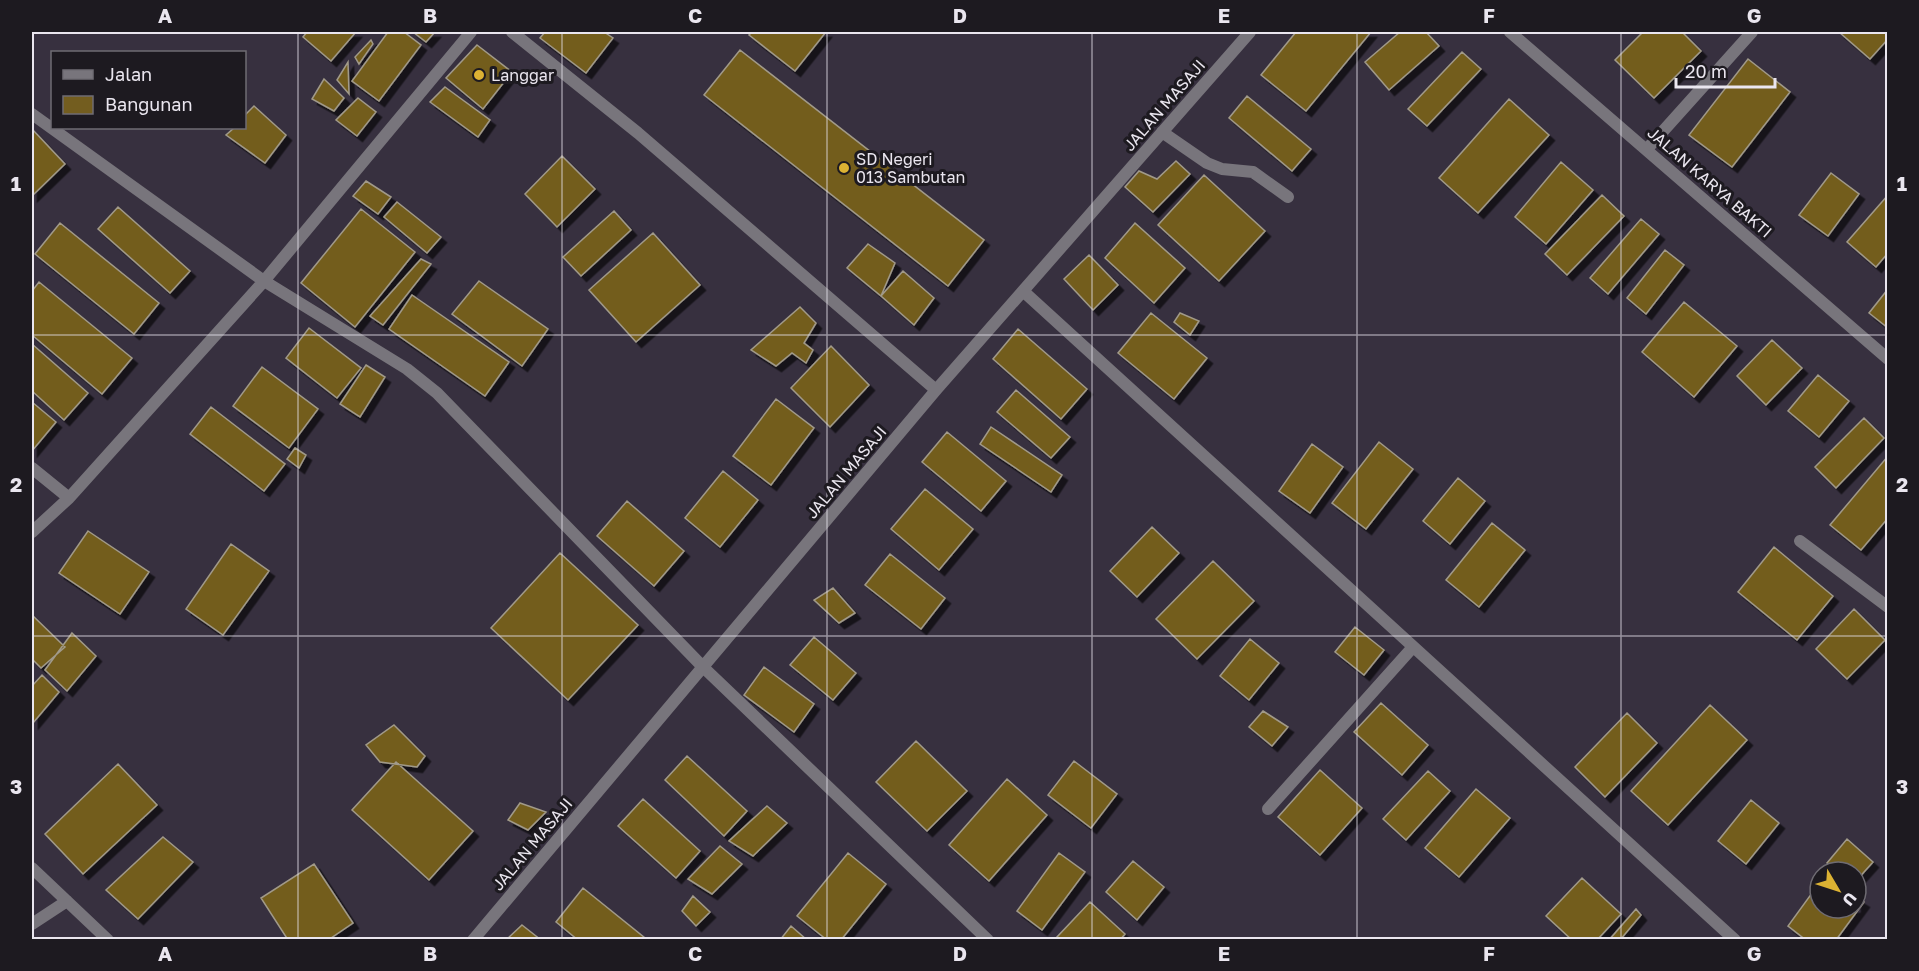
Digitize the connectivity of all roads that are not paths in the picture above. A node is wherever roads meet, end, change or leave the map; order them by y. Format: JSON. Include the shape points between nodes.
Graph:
{"nodes":[{"id":1,"x":471,"y":32,"type":"edge"},
{"id":2,"x":512,"y":32,"type":"edge"},
{"id":3,"x":1250,"y":32,"type":"edge"},
{"id":4,"x":1510,"y":32,"type":"edge"},
{"id":5,"x":1752,"y":32,"type":"edge"},
{"id":6,"x":32,"y":114,"type":"edge"},
{"id":7,"x":51,"y":128,"type":"edge"},
{"id":8,"x":53,"y":129,"type":"edge"},
{"id":9,"x":1162,"y":132,"type":"junction"},
{"id":10,"x":1647,"y":149,"type":"junction"},
{"id":11,"x":1288,"y":197,"type":"dead end"},
{"id":12,"x":264,"y":281,"type":"junction"},
{"id":13,"x":1023,"y":291,"type":"junction"},
{"id":14,"x":1887,"y":359,"type":"edge"},
{"id":15,"x":936,"y":390,"type":"junction"},
{"id":16,"x":32,"y":468,"type":"edge"},
{"id":17,"x":69,"y":498,"type":"junction"},
{"id":18,"x":32,"y":532,"type":"edge"},
{"id":19,"x":1800,"y":541,"type":"dead end"},
{"id":20,"x":1887,"y":607,"type":"edge"},
{"id":21,"x":1413,"y":647,"type":"junction"},
{"id":22,"x":704,"y":667,"type":"junction"},
{"id":23,"x":1268,"y":809,"type":"dead end"},
{"id":24,"x":32,"y":868,"type":"edge"},
{"id":25,"x":67,"y":901,"type":"junction"},
{"id":26,"x":32,"y":924,"type":"edge"},
{"id":27,"x":108,"y":939,"type":"edge"},
{"id":28,"x":473,"y":939,"type":"edge"},
{"id":29,"x":988,"y":939,"type":"edge"},
{"id":30,"x":1735,"y":939,"type":"edge"}],
"edges":[{"from":1,"to":12,"type":"street"},
{"from":2,"to":15,"type":"street","via":[[638,133]]},
{"from":3,"to":9,"type":"street","name":"JALAN MASAJI"},
{"from":4,"to":10,"type":"street","name":"JALAN KARYA BAKTI"},
{"from":5,"to":10,"type":"street"},
{"from":6,"to":7,"type":"street"},
{"from":8,"to":12,"type":"street"},
{"from":9,"to":11,"type":"street","via":[[1207,164],[1253,172]]},
{"from":9,"to":13,"type":"street","name":"JALAN MASAJI"},
{"from":10,"to":14,"type":"street","name":"JALAN KARYA BAKTI"},
{"from":12,"to":17,"type":"street"},
{"from":12,"to":22,"type":"street","via":[[407,369],[437,393]]},
{"from":13,"to":15,"type":"street","name":"JALAN MASAJI"},
{"from":13,"to":21,"type":"street"},
{"from":15,"to":22,"type":"street","name":"JALAN MASAJI"},
{"from":16,"to":17,"type":"street"},
{"from":17,"to":18,"type":"street"},
{"from":19,"to":20,"type":"street"},
{"from":21,"to":23,"type":"street"},
{"from":21,"to":30,"type":"street"},
{"from":22,"to":28,"type":"street","name":"JALAN MASAJI"},
{"from":22,"to":29,"type":"street"},
{"from":24,"to":25,"type":"street"},
{"from":25,"to":26,"type":"street"},
{"from":25,"to":27,"type":"street"}]}
